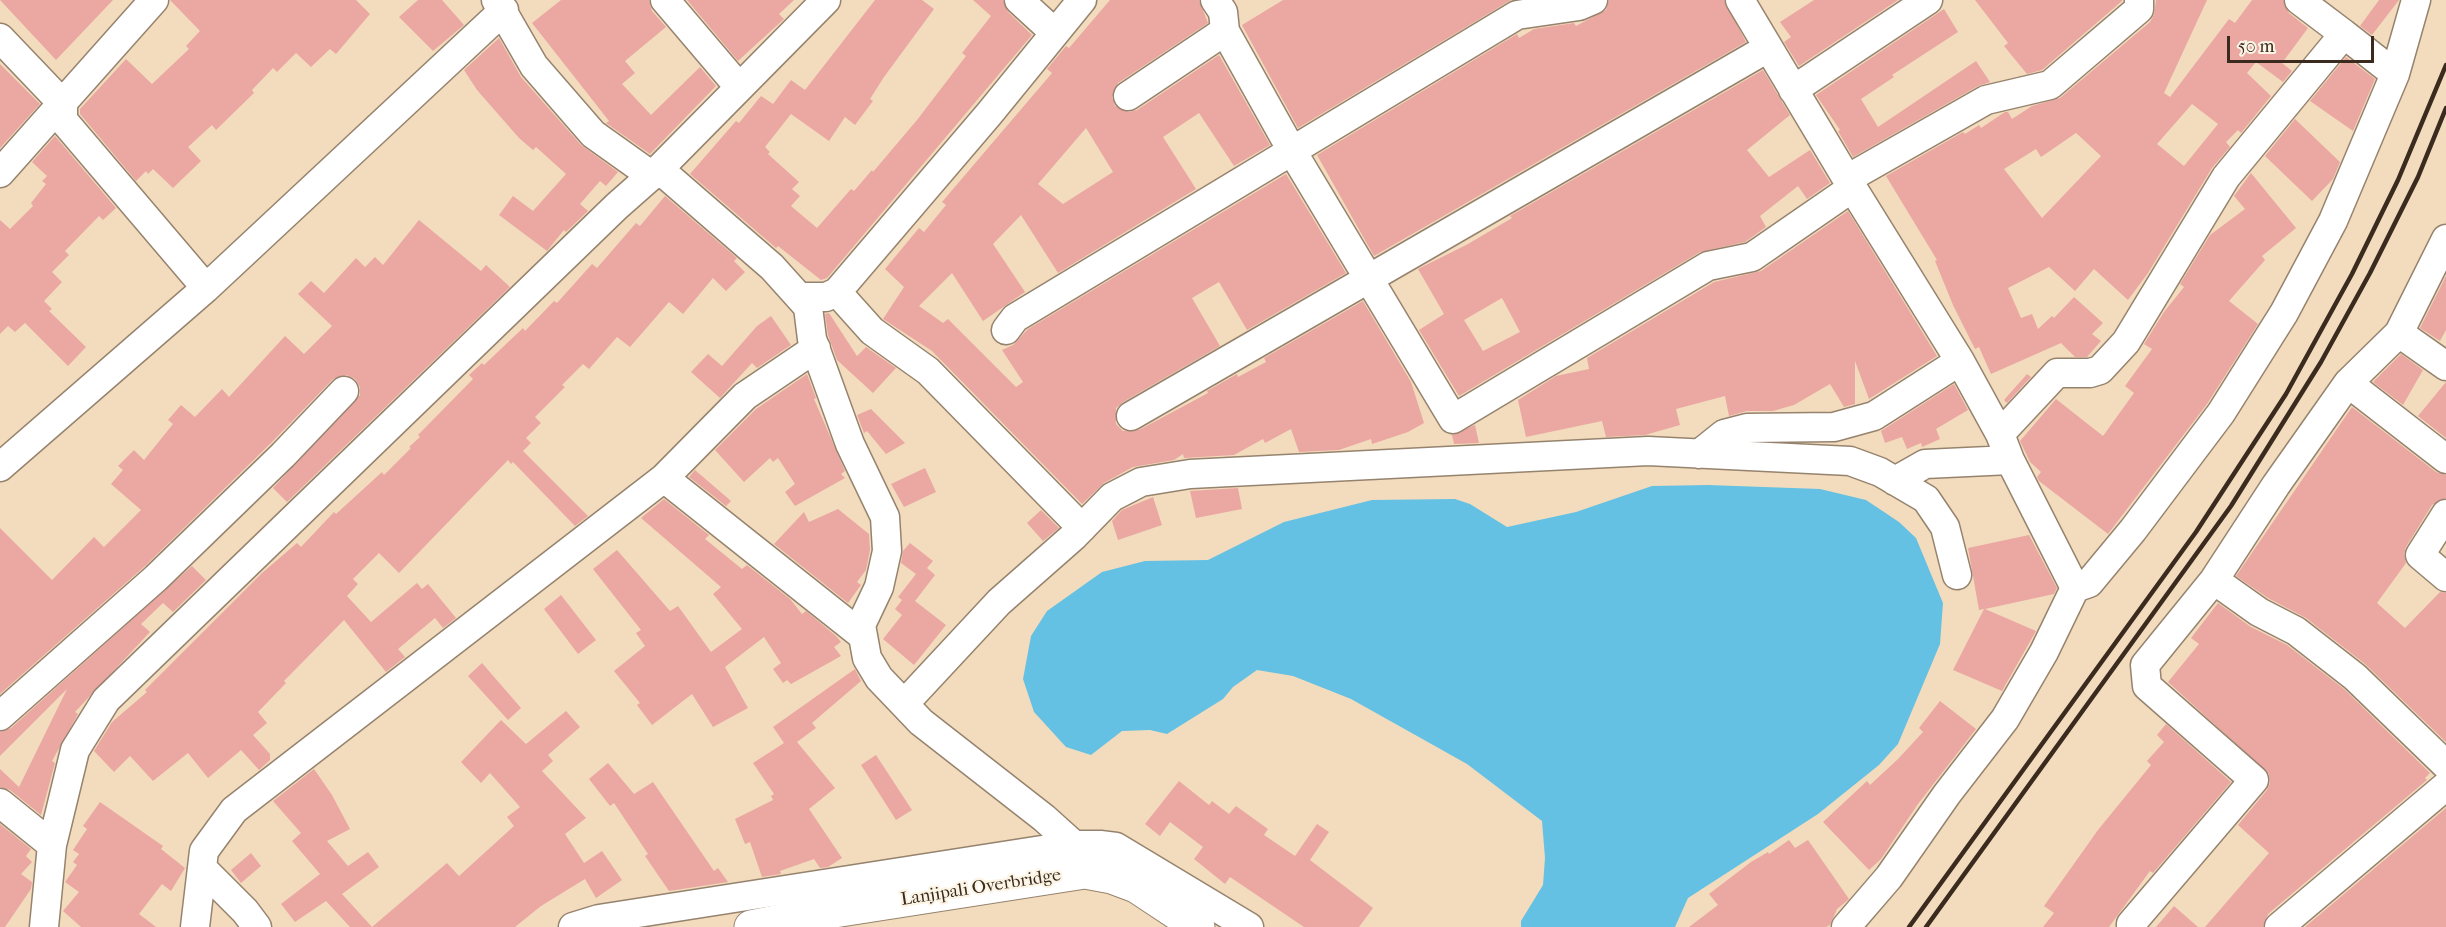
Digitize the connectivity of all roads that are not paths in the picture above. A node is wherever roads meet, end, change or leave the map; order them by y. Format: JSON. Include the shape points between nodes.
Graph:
{"nodes":[{"id":1,"x":154,"y":0,"type":"edge"},
{"id":2,"x":665,"y":0,"type":"edge"},
{"id":3,"x":825,"y":0,"type":"edge"},
{"id":4,"x":1019,"y":0,"type":"edge"},
{"id":5,"x":1082,"y":0,"type":"edge"},
{"id":6,"x":1593,"y":0,"type":"edge"},
{"id":7,"x":1740,"y":0,"type":"edge"},
{"id":8,"x":1928,"y":0,"type":"edge"},
{"id":9,"x":2139,"y":0,"type":"edge"},
{"id":10,"x":2299,"y":0,"type":"edge"},
{"id":11,"x":2416,"y":0,"type":"edge"},
{"id":12,"x":500,"y":5,"type":"edge"},
{"id":13,"x":1227,"y":11,"type":"edge"},
{"id":14,"x":1055,"y":33,"type":"junction"},
{"id":15,"x":2344,"y":34,"type":"junction"},
{"id":16,"x":0,"y":38,"type":"edge"},
{"id":17,"x":1767,"y":48,"type":"junction"},
{"id":18,"x":2395,"y":75,"type":"junction"},
{"id":19,"x":739,"y":87,"type":"junction"},
{"id":20,"x":1793,"y":90,"type":"junction"},
{"id":21,"x":1128,"y":96,"type":"dead end"},
{"id":22,"x":63,"y":104,"type":"junction"},
{"id":23,"x":1292,"y":151,"type":"junction"},
{"id":24,"x":655,"y":172,"type":"junction"},
{"id":25,"x":0,"y":173,"type":"edge"},
{"id":26,"x":1849,"y":184,"type":"junction"},
{"id":27,"x":2446,"y":239,"type":"edge"},
{"id":28,"x":1367,"y":280,"type":"junction"},
{"id":29,"x":206,"y":288,"type":"junction"},
{"id":30,"x":837,"y":292,"type":"junction"},
{"id":31,"x":802,"y":297,"type":"junction"},
{"id":32,"x":1005,"y":330,"type":"dead end"},
{"id":33,"x":2399,"y":333,"type":"junction"},
{"id":34,"x":816,"y":348,"type":"junction"},
{"id":35,"x":2443,"y":357,"type":"edge"},
{"id":36,"x":1960,"y":361,"type":"junction"},
{"id":37,"x":2348,"y":383,"type":"junction"},
{"id":38,"x":344,"y":391,"type":"dead end"},
{"id":39,"x":1131,"y":416,"type":"dead end"},
{"id":40,"x":2005,"y":447,"type":"junction"},
{"id":41,"x":1699,"y":453,"type":"junction"},
{"id":42,"x":2446,"y":459,"type":"edge"},
{"id":43,"x":0,"y":467,"type":"edge"},
{"id":44,"x":664,"y":478,"type":"junction"},
{"id":45,"x":1895,"y":481,"type":"junction"},
{"id":46,"x":2446,"y":514,"type":"edge"},
{"id":47,"x":1082,"y":528,"type":"junction"},
{"id":48,"x":1957,"y":575,"type":"dead end"},
{"id":49,"x":2446,"y":577,"type":"edge"},
{"id":50,"x":2214,"y":580,"type":"junction"},
{"id":51,"x":2075,"y":588,"type":"junction"},
{"id":52,"x":864,"y":636,"type":"junction"},
{"id":53,"x":904,"y":704,"type":"junction"},
{"id":54,"x":0,"y":716,"type":"edge"},
{"id":55,"x":2446,"y":765,"type":"edge"},
{"id":56,"x":2446,"y":786,"type":"edge"},
{"id":57,"x":0,"y":803,"type":"edge"},
{"id":58,"x":52,"y":845,"type":"junction"},
{"id":59,"x":1074,"y":845,"type":"junction"},
{"id":60,"x":202,"y":868,"type":"junction"},
{"id":61,"x":44,"y":927,"type":"edge"},
{"id":62,"x":195,"y":927,"type":"edge"},
{"id":63,"x":257,"y":927,"type":"edge"},
{"id":64,"x":573,"y":927,"type":"edge"},
{"id":65,"x":751,"y":927,"type":"edge"},
{"id":66,"x":1198,"y":927,"type":"edge"},
{"id":67,"x":1249,"y":927,"type":"edge"},
{"id":68,"x":1846,"y":927,"type":"edge"},
{"id":69,"x":2131,"y":927,"type":"edge"},
{"id":70,"x":2280,"y":927,"type":"edge"}],
"edges":[{"from":1,"to":22,"type":"street"},
{"from":2,"to":19,"type":"street"},
{"from":3,"to":19,"type":"street"},
{"from":4,"to":14,"type":"street"},
{"from":5,"to":14,"type":"street"},
{"from":6,"to":23,"type":"street","via":[[1580,6],[1518,15]]},
{"from":7,"to":17,"type":"street"},
{"from":8,"to":20,"type":"street"},
{"from":9,"to":26,"type":"street","via":[[2139,9],[2050,85],[1986,100]]},
{"from":10,"to":15,"type":"street"},
{"from":11,"to":18,"type":"street"},
{"from":12,"to":24,"type":"street","via":[[534,66],[593,134]]},
{"from":12,"to":29,"type":"street"},
{"from":13,"to":21,"type":"street"},
{"from":13,"to":23,"type":"street"},
{"from":14,"to":30,"type":"street"},
{"from":15,"to":18,"type":"street"},
{"from":15,"to":40,"type":"street","via":[[2226,177],[2127,342],[2100,370],[2057,373]]},
{"from":16,"to":22,"type":"street"},
{"from":17,"to":20,"type":"street"},
{"from":17,"to":28,"type":"street"},
{"from":18,"to":51,"type":"street","via":[[2333,221],[2284,313],[2222,413],[2089,583]]},
{"from":19,"to":24,"type":"street"},
{"from":20,"to":26,"type":"street"},
{"from":22,"to":25,"type":"street"},
{"from":22,"to":29,"type":"street","via":[[63,120]]},
{"from":23,"to":28,"type":"street"},
{"from":23,"to":32,"type":"street","via":[[1015,318]]},
{"from":24,"to":31,"type":"street","via":[[772,267]]},
{"from":24,"to":58,"type":"street","via":[[106,700],[75,750]]},
{"from":26,"to":28,"type":"street","via":[[1752,257],[1708,266],[1453,419]]},
{"from":26,"to":36,"type":"street"},
{"from":27,"to":33,"type":"street"},
{"from":28,"to":39,"type":"street"},
{"from":29,"to":43,"type":"street"},
{"from":30,"to":31,"type":"street","via":[[826,297]]},
{"from":30,"to":47,"type":"street","via":[[872,331],[928,371]]},
{"from":31,"to":34,"type":"street","via":[[808,307]]},
{"from":33,"to":35,"type":"street"},
{"from":33,"to":37,"type":"street"},
{"from":34,"to":44,"type":"street","via":[[745,396]]},
{"from":34,"to":52,"type":"street","via":[[850,444],[885,517],[888,551],[879,587],[861,625]]},
{"from":36,"to":40,"type":"street"},
{"from":36,"to":41,"type":"street","via":[[1874,416],[1834,427],[1747,428],[1724,434]]},
{"from":37,"to":42,"type":"street"},
{"from":37,"to":50,"type":"street"},
{"from":38,"to":54,"type":"street","via":[[156,578]]},
{"from":40,"to":45,"type":"street","via":[[1925,464]]},
{"from":40,"to":51,"type":"street"},
{"from":41,"to":45,"type":"street","via":[[1850,461]]},
{"from":41,"to":47,"type":"street","via":[[1648,451],[1190,474],[1141,482],[1112,497]]},
{"from":44,"to":52,"type":"street"},
{"from":44,"to":60,"type":"street","via":[[234,810],[204,851]]},
{"from":45,"to":48,"type":"street","via":[[1926,499],[1945,527]]},
{"from":46,"to":49,"type":"street","via":[[2420,555]]},
{"from":47,"to":53,"type":"street","via":[[999,602]]},
{"from":50,"to":55,"type":"street","via":[[2259,612],[2296,631],[2355,677]]},
{"from":50,"to":69,"type":"street","via":[[2145,665],[2147,686],[2253,780]]},
{"from":51,"to":68,"type":"street","via":[[2005,719],[1889,877]]},
{"from":52,"to":53,"type":"street","via":[[867,658],[879,678]]},
{"from":53,"to":59,"type":"street","via":[[921,722]]},
{"from":56,"to":70,"type":"street"},
{"from":57,"to":58,"type":"street"},
{"from":58,"to":61,"type":"street"},
{"from":59,"to":64,"type":"street","via":[[599,919]]},
{"from":59,"to":67,"type":"street","via":[[1116,847]]},
{"from":60,"to":62,"type":"street"},
{"from":60,"to":63,"type":"street"},
{"from":65,"to":66,"type":"main road","name":"Lanjipali Overbridge","via":[[1085,872],[1136,886]]}]}
